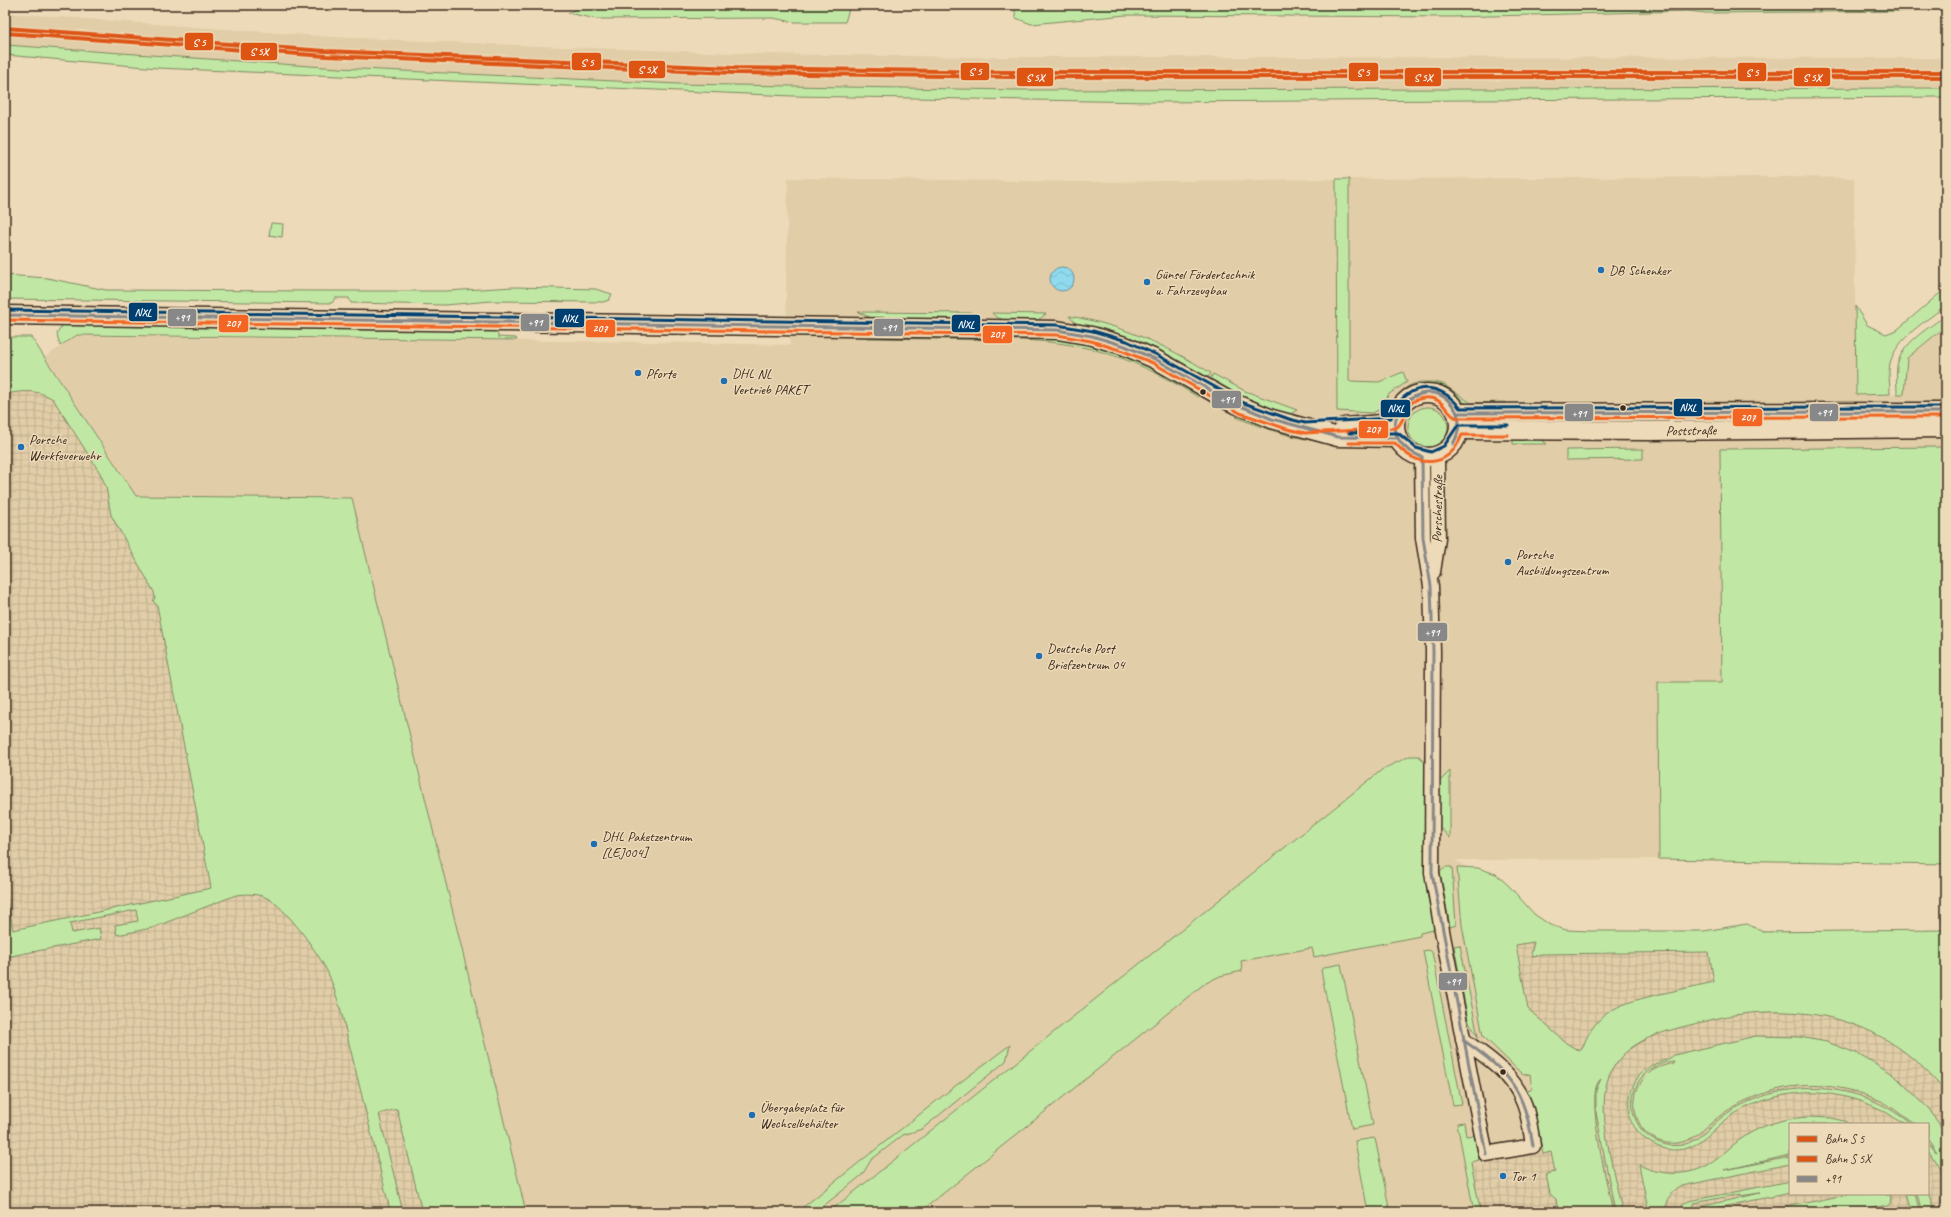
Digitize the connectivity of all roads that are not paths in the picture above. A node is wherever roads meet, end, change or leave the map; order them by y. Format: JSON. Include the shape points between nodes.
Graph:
{"nodes":[{"id":1,"x":5,"y":315,"type":"edge"},
{"id":2,"x":1946,"y":412,"type":"edge"},
{"id":3,"x":1458,"y":422,"type":"junction"},
{"id":4,"x":1946,"y":428,"type":"edge"},
{"id":5,"x":1396,"y":431,"type":"junction"},
{"id":6,"x":1430,"y":456,"type":"junction"},
{"id":7,"x":1464,"y":1040,"type":"junction"}],
"edges":[{"from":1,"to":5,"type":"street","via":[[1057,330],[1092,336],[1125,346],[1155,359],[1242,408],[1272,420],[1305,428]]},
{"from":2,"to":3,"type":"street","name":"Poststraße"},
{"from":3,"to":4,"type":"street","name":"Poststraße","via":[[1649,431]]},
{"from":3,"to":5,"type":"street","via":[[1453,405],[1441,396],[1424,393],[1405,401],[1396,416]]},
{"from":3,"to":6,"type":"street","via":[[1452,446]]},
{"from":5,"to":6,"type":"street","via":[[1403,447],[1411,453]]},
{"from":6,"to":7,"type":"street","name":"Porschestraße","via":[[1423,538],[1431,586],[1433,651],[1432,873]]},
{"from":7,"to":7,"type":"street","name":"Porschestraße","via":[[1486,1154],[1534,1146],[1527,1113],[1518,1091],[1503,1072]]}]}
